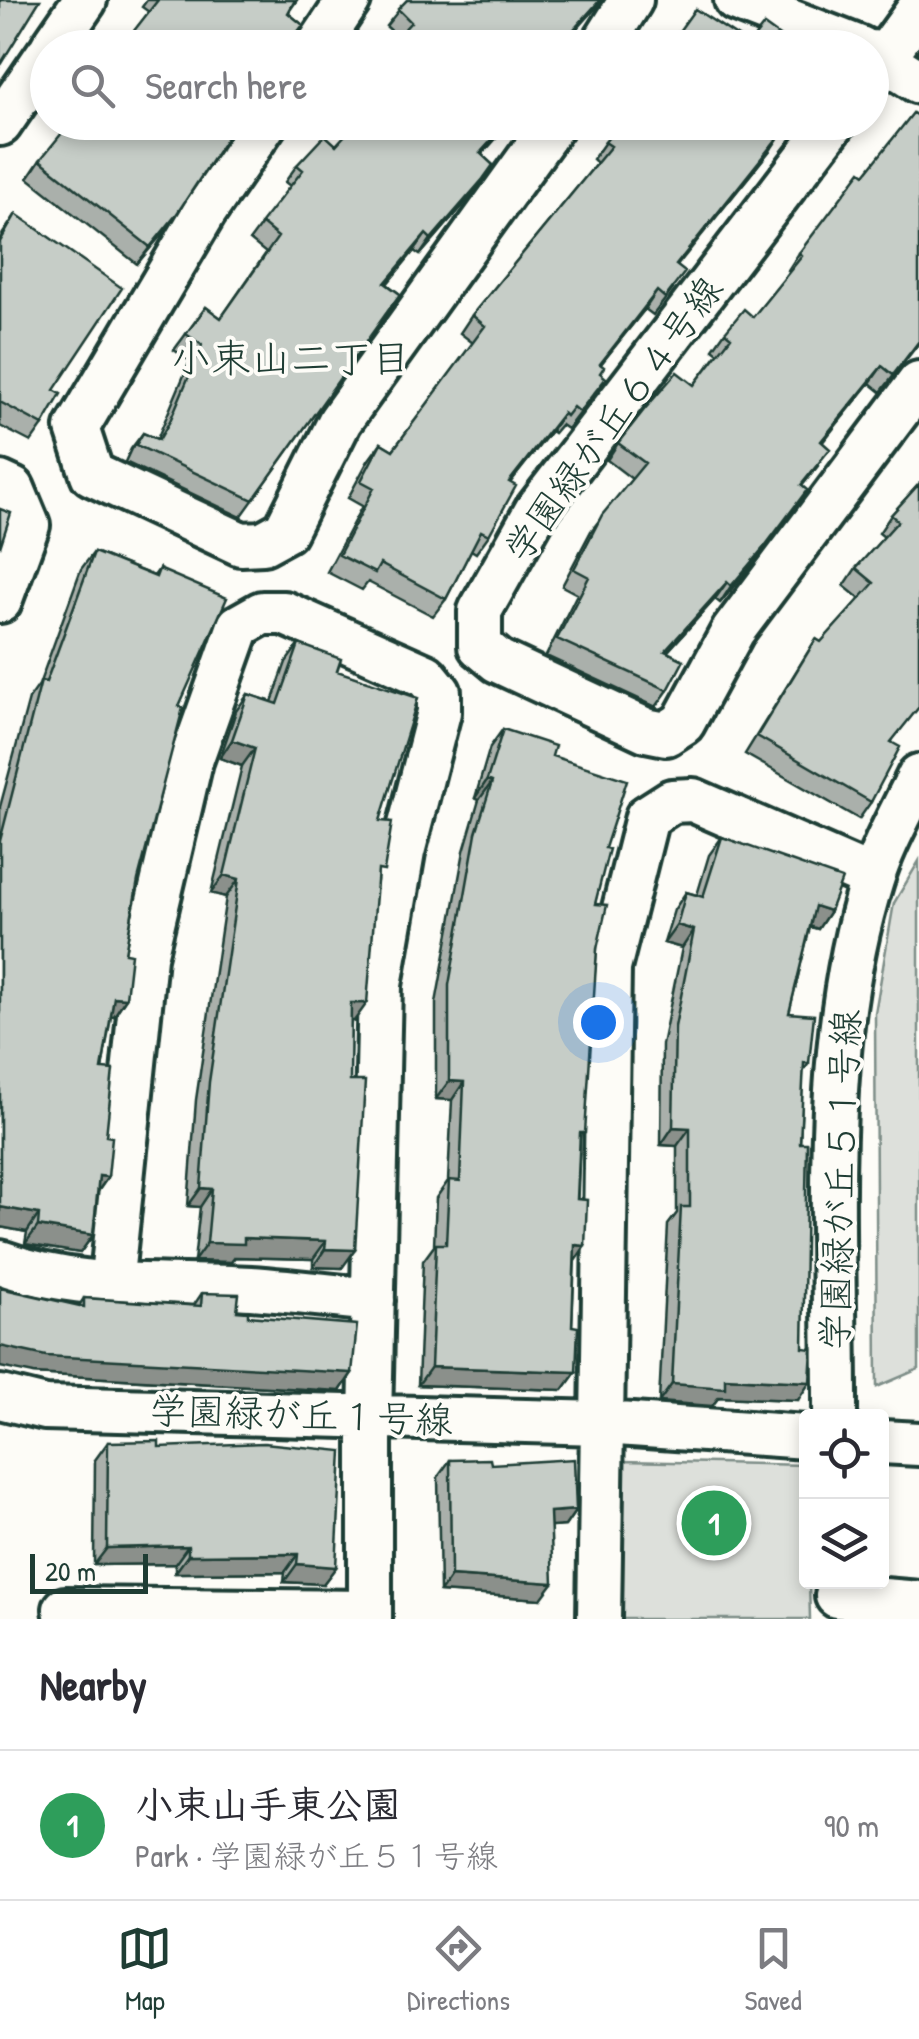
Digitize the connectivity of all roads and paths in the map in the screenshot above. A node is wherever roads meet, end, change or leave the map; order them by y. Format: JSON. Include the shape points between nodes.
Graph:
{"nodes":[{"id":1,"x":84,"y":0,"type":"edge"},
{"id":2,"x":349,"y":0,"type":"edge"},
{"id":3,"x":631,"y":0,"type":"edge"},
{"id":4,"x":736,"y":0,"type":"edge"},
{"id":5,"x":919,"y":9,"type":"edge"},
{"id":6,"x":64,"y":30,"type":"edge"},
{"id":7,"x":329,"y":30,"type":"edge"},
{"id":8,"x":613,"y":30,"type":"edge"},
{"id":9,"x":806,"y":30,"type":"edge"},
{"id":10,"x":889,"y":40,"type":"edge"},
{"id":11,"x":889,"y":67,"type":"edge"},
{"id":12,"x":30,"y":80,"type":"edge"},
{"id":13,"x":919,"y":82,"type":"edge"},
{"id":14,"x":0,"y":124,"type":"edge"},
{"id":15,"x":254,"y":140,"type":"edge"},
{"id":16,"x":542,"y":140,"type":"edge"},
{"id":17,"x":820,"y":140,"type":"edge"},
{"id":18,"x":919,"y":384,"type":"edge"},
{"id":19,"x":0,"y":482,"type":"edge"},
{"id":20,"x":0,"y":602,"type":"edge"},
{"id":21,"x":919,"y":776,"type":"edge"},
{"id":22,"x":872,"y":878,"type":"junction"},
{"id":23,"x":0,"y":1262,"type":"edge"},
{"id":24,"x":111,"y":1286,"type":"junction"},
{"id":25,"x":373,"y":1300,"type":"junction"},
{"id":26,"x":0,"y":1397,"type":"edge"},
{"id":27,"x":835,"y":1409,"type":"edge"},
{"id":28,"x":370,"y":1419,"type":"junction"},
{"id":29,"x":602,"y":1423,"type":"junction"},
{"id":30,"x":799,"y":1437,"type":"edge"},
{"id":31,"x":889,"y":1442,"type":"edge"},
{"id":32,"x":919,"y":1444,"type":"edge"},
{"id":33,"x":836,"y":1599,"type":"edge"},
{"id":34,"x":919,"y":1604,"type":"edge"},
{"id":35,"x":370,"y":1616,"type":"edge"},
{"id":36,"x":68,"y":1619,"type":"edge"},
{"id":37,"x":599,"y":1619,"type":"edge"}],
"edges":[{"from":1,"to":6,"type":"street"},
{"from":2,"to":7,"type":"street"},
{"from":3,"to":8,"type":"street"},
{"from":4,"to":9,"type":"street"},
{"from":5,"to":10,"type":"street"},
{"from":11,"to":13,"type":"street"},
{"from":12,"to":14,"type":"street"},
{"from":15,"to":16,"type":"street","via":[[78,428],[92,474],[241,544],[285,531],[340,421]]},
{"from":17,"to":18,"type":"street","name":"学園緑が丘６４号線","via":[[536,511],[480,611],[480,646],[498,661],[666,734],[683,723],[733,631]]},
{"from":19,"to":20,"type":"street","via":[[12,488],[28,525]]},
{"from":21,"to":22,"type":"street","name":"学園緑が丘５１号線"},
{"from":22,"to":27,"type":"street","name":"学園緑が丘５１号線","via":[[846,986],[842,1038]]},
{"from":22,"to":29,"type":"street","via":[[693,800],[672,802],[647,817],[609,968]]},
{"from":23,"to":24,"type":"street"},
{"from":24,"to":25,"type":"street","via":[[250,1288]]},
{"from":24,"to":25,"type":"street","via":[[146,957],[191,761],[239,626],[262,613],[284,613],[426,676],[439,692],[380,985]]},
{"from":25,"to":28,"type":"street"},
{"from":26,"to":28,"type":"street","name":"学園緑が丘１号線","via":[[45,1408]]},
{"from":28,"to":29,"type":"street","name":"学園緑が丘１号線"},
{"from":28,"to":35,"type":"street"},
{"from":29,"to":30,"type":"street"},
{"from":29,"to":37,"type":"street"},
{"from":31,"to":32,"type":"street"},
{"from":33,"to":34,"type":"street"},
{"from":35,"to":36,"type":"street","via":[[65,1609]]}]}
